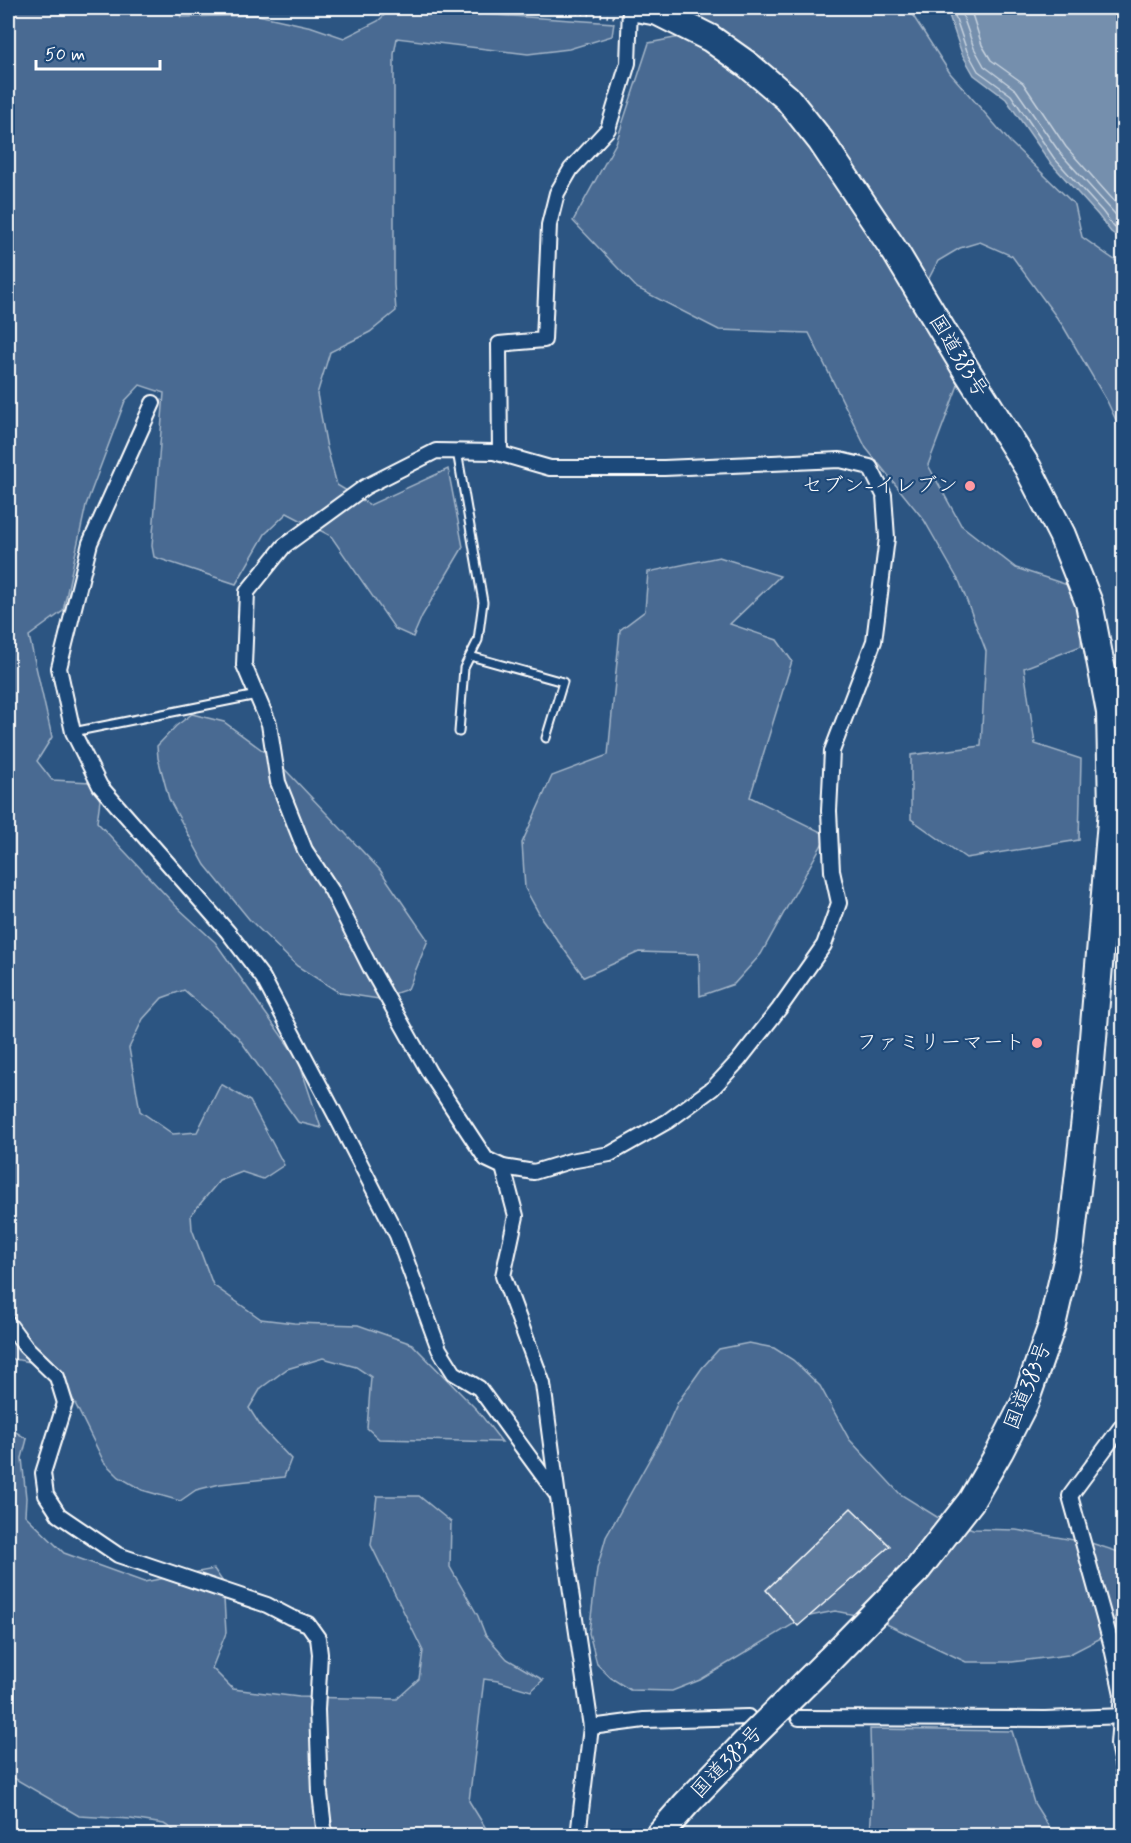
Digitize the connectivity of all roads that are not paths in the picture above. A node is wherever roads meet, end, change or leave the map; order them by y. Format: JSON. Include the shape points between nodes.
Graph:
{"nodes":[{"id":1,"x":632,"y":11,"type":"edge"},
{"id":2,"x":153,"y":403,"type":"dead end"},
{"id":3,"x":457,"y":451,"type":"junction"},
{"id":4,"x":501,"y":453,"type":"junction"},
{"id":5,"x":470,"y":656,"type":"junction"},
{"id":6,"x":257,"y":695,"type":"junction"},
{"id":7,"x":74,"y":732,"type":"junction"},
{"id":8,"x":459,"y":732,"type":"dead end"},
{"id":9,"x":546,"y":738,"type":"dead end"},
{"id":10,"x":1118,"y":809,"type":"edge"},
{"id":11,"x":503,"y":1167,"type":"junction"},
{"id":12,"x":8,"y":1323,"type":"edge"},
{"id":13,"x":1124,"y":1423,"type":"edge"},
{"id":14,"x":557,"y":1495,"type":"junction"},
{"id":15,"x":1122,"y":1716,"type":"edge"},
{"id":16,"x":799,"y":1718,"type":"dead end"},
{"id":17,"x":591,"y":1727,"type":"junction"},
{"id":18,"x":749,"y":1727,"type":"junction"},
{"id":19,"x":1124,"y":1774,"type":"edge"},
{"id":20,"x":325,"y":1836,"type":"edge"},
{"id":21,"x":578,"y":1836,"type":"edge"},
{"id":22,"x":658,"y":1836,"type":"edge"}],
"edges":[{"from":1,"to":4,"type":"street","via":[[628,63],[608,129],[571,169],[556,193],[549,225],[543,340],[500,344]]},
{"from":1,"to":10,"type":"highway","name":"国道383号","via":[[658,12],[710,38],[787,98],[821,141],[896,253],[1028,468],[1062,535],[1089,603],[1110,712]]},
{"from":2,"to":7,"type":"street","via":[[90,543],[59,668]]},
{"from":3,"to":4,"type":"street"},
{"from":3,"to":5,"type":"lane","via":[[483,602],[478,640]]},
{"from":3,"to":6,"type":"street","via":[[436,451],[365,487],[284,546],[247,592],[244,665]]},
{"from":4,"to":11,"type":"street","via":[[550,468],[664,468],[840,460],[870,468],[884,495],[887,538],[874,641],[832,751],[829,811],[832,871],[839,903],[824,945],[739,1060],[713,1088],[668,1121],[610,1154],[534,1173]]},
{"from":5,"to":8,"type":"lane","via":[[464,668]]},
{"from":5,"to":9,"type":"lane","via":[[563,682]]},
{"from":6,"to":7,"type":"lane"},
{"from":6,"to":11,"type":"street","via":[[269,724],[278,782],[305,850],[332,891],[429,1072],[486,1159]]},
{"from":7,"to":14,"type":"street","via":[[100,786],[228,932],[262,978],[397,1235],[439,1349],[453,1373],[479,1388]]},
{"from":10,"to":18,"type":"highway","name":"国道383号","bridge":true,"via":[[1071,1244],[1052,1325],[1024,1402],[971,1501],[918,1569],[828,1661]]},
{"from":11,"to":14,"type":"street","via":[[516,1216],[503,1276],[543,1383]]},
{"from":12,"to":20,"type":"street","via":[[57,1377],[65,1403],[43,1473],[46,1495],[59,1515],[118,1556],[267,1605],[308,1624],[318,1638],[317,1710]]},
{"from":13,"to":15,"type":"street","via":[[1070,1496],[1111,1643],[1122,1694]]},
{"from":14,"to":17,"type":"street"},
{"from":15,"to":16,"type":"street"},
{"from":15,"to":19,"type":"street","via":[[1118,1744]]},
{"from":17,"to":18,"type":"street","via":[[644,1720]]},
{"from":17,"to":21,"type":"street"},
{"from":18,"to":22,"type":"highway","name":"国道383号"}]}
